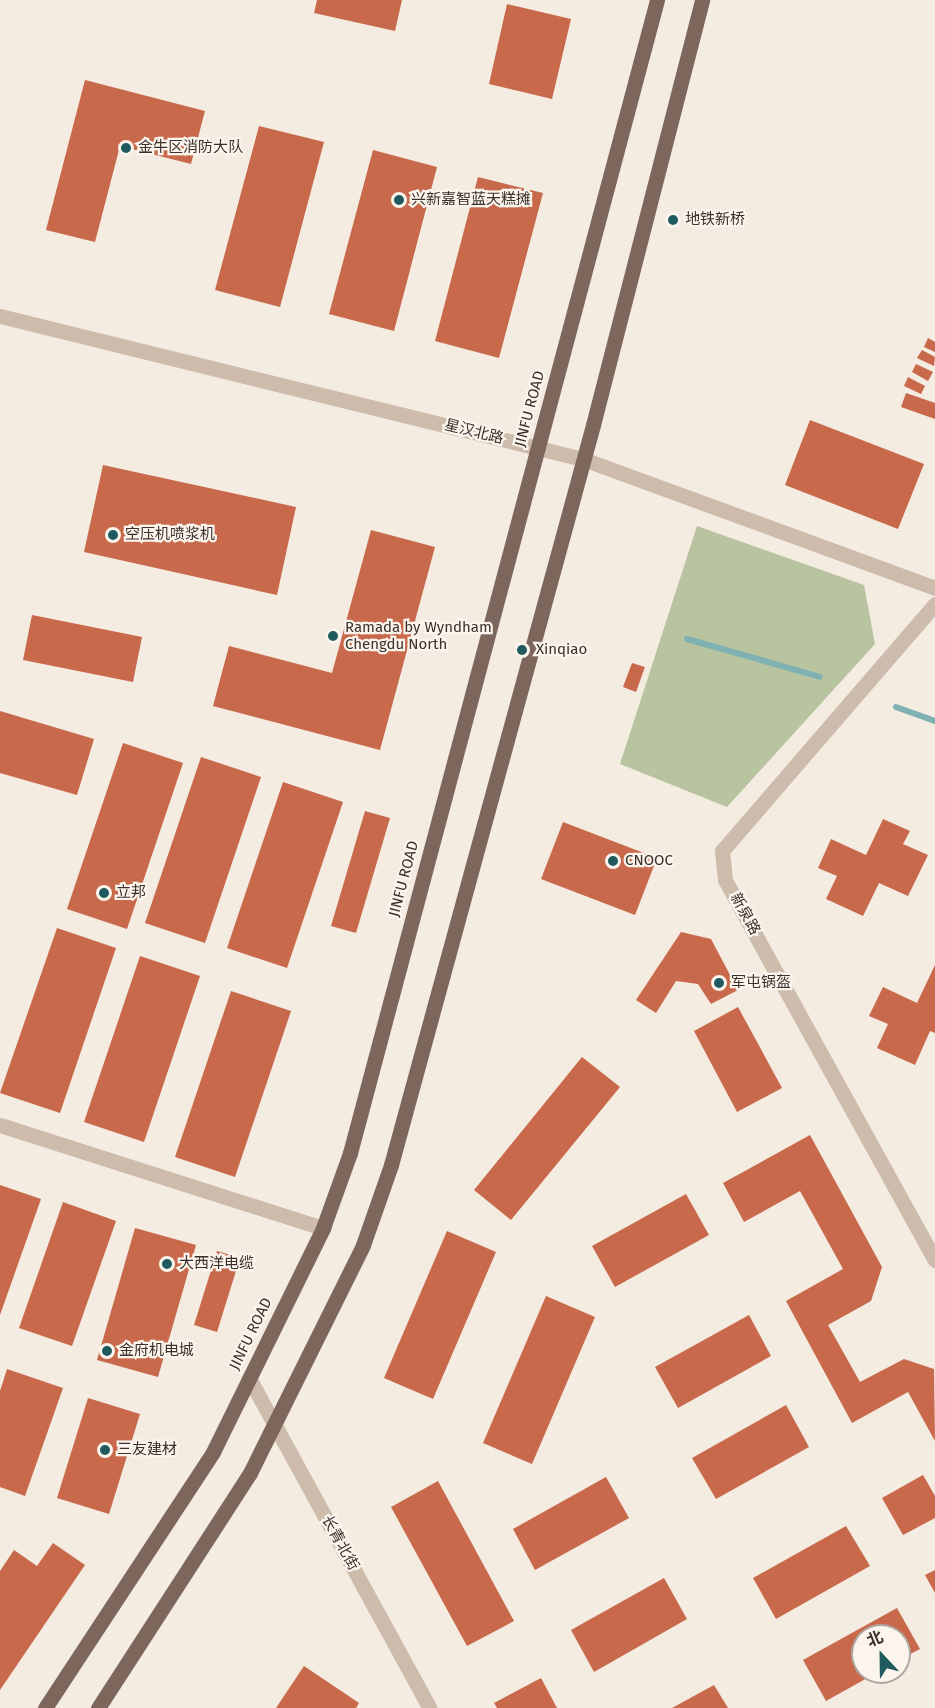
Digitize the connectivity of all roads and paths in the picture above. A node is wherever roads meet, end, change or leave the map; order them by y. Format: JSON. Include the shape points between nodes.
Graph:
{"nodes":[{"id":1,"x":657,"y":0,"type":"edge"},
{"id":2,"x":702,"y":0,"type":"edge"},
{"id":3,"x":0,"y":316,"type":"edge"},
{"id":4,"x":538,"y":448,"type":"junction"},
{"id":5,"x":583,"y":459,"type":"junction"},
{"id":6,"x":935,"y":588,"type":"edge"},
{"id":7,"x":935,"y":604,"type":"edge"},
{"id":8,"x":0,"y":1125,"type":"edge"},
{"id":9,"x":323,"y":1228,"type":"junction"},
{"id":10,"x":935,"y":1260,"type":"edge"},
{"id":11,"x":249,"y":1378,"type":"junction"},
{"id":12,"x":274,"y":1424,"type":"junction"},
{"id":13,"x":45,"y":1708,"type":"edge"},
{"id":14,"x":98,"y":1708,"type":"edge"},
{"id":15,"x":430,"y":1708,"type":"edge"}],
"edges":[{"from":1,"to":4,"type":"main road","name":"JINFU ROAD"},
{"from":2,"to":5,"type":"main road"},
{"from":3,"to":4,"type":"street","name":"星汉北路"},
{"from":4,"to":5,"type":"street","name":"星汉北路"},
{"from":4,"to":9,"type":"main road","name":"JINFU ROAD","via":[[350,1153]]},
{"from":5,"to":6,"type":"street","name":"星汉北路"},
{"from":5,"to":12,"type":"main road","via":[[391,1166],[363,1245]]},
{"from":7,"to":10,"type":"street","name":"新泉路","via":[[722,851],[726,880]]},
{"from":8,"to":9,"type":"street"},
{"from":9,"to":11,"type":"main road","name":"JINFU ROAD"},
{"from":11,"to":12,"type":"street","name":"长青北街"},
{"from":11,"to":13,"type":"main road","name":"JINFU ROAD","via":[[213,1452]]},
{"from":12,"to":14,"type":"main road","via":[[250,1473]]},
{"from":12,"to":15,"type":"street","name":"长青北街"}]}
